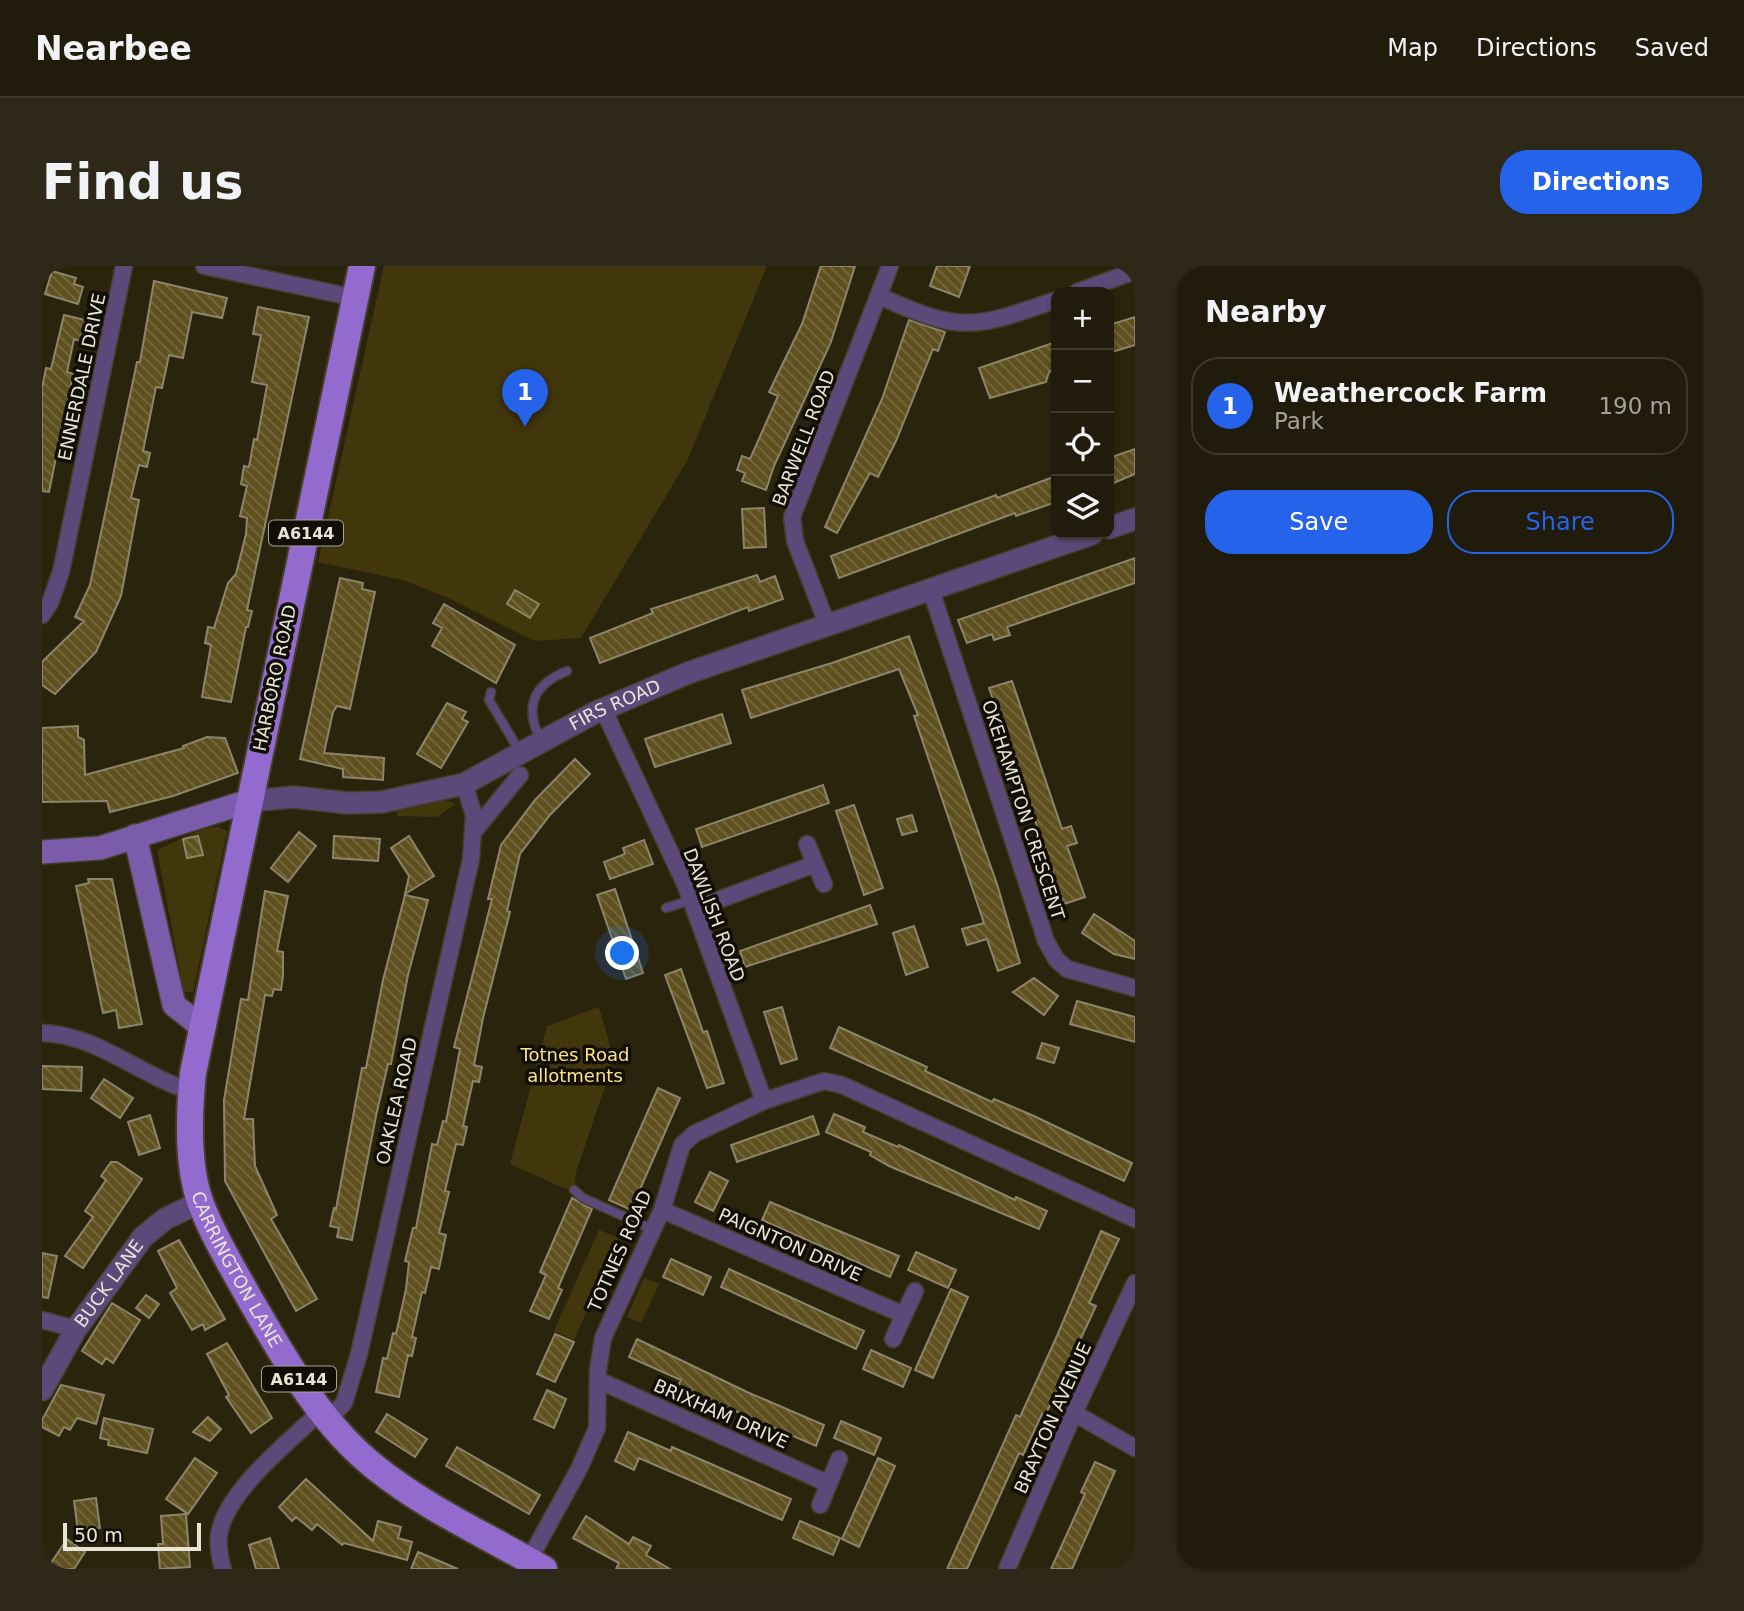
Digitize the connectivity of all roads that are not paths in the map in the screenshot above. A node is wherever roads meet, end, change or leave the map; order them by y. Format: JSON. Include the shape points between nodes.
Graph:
{"nodes":[{"id":1,"x":124,"y":266,"type":"edge"},
{"id":2,"x":204,"y":266,"type":"edge"},
{"id":3,"x":362,"y":266,"type":"edge"},
{"id":4,"x":890,"y":266,"type":"edge"},
{"id":5,"x":1135,"y":271,"type":"edge"},
{"id":6,"x":1091,"y":287,"type":"edge"},
{"id":7,"x":879,"y":296,"type":"junction"},
{"id":8,"x":356,"y":298,"type":"junction"},
{"id":9,"x":1051,"y":302,"type":"edge"},
{"id":10,"x":1135,"y":519,"type":"edge"},
{"id":11,"x":1114,"y":526,"type":"edge"},
{"id":12,"x":1078,"y":539,"type":"edge"},
{"id":13,"x":931,"y":590,"type":"junction"},
{"id":14,"x":42,"y":615,"type":"edge"},
{"id":15,"x":827,"y":624,"type":"junction"},
{"id":16,"x":567,"y":671,"type":"dead end"},
{"id":17,"x":491,"y":692,"type":"dead end"},
{"id":18,"x":603,"y":709,"type":"junction"},
{"id":19,"x":541,"y":741,"type":"junction"},
{"id":20,"x":521,"y":765,"type":"junction"},
{"id":21,"x":464,"y":784,"type":"junction"},
{"id":22,"x":249,"y":801,"type":"junction"},
{"id":23,"x":475,"y":830,"type":"junction"},
{"id":24,"x":135,"y":836,"type":"junction"},
{"id":25,"x":807,"y":844,"type":"dead end"},
{"id":26,"x":42,"y":852,"type":"edge"},
{"id":27,"x":815,"y":864,"type":"junction"},
{"id":28,"x":824,"y":884,"type":"dead end"},
{"id":29,"x":693,"y":904,"type":"junction"},
{"id":30,"x":666,"y":908,"type":"dead end"},
{"id":31,"x":1135,"y":988,"type":"edge"},
{"id":32,"x":203,"y":1028,"type":"junction"},
{"id":33,"x":42,"y":1033,"type":"edge"},
{"id":34,"x":191,"y":1091,"type":"junction"},
{"id":35,"x":764,"y":1101,"type":"junction"},
{"id":36,"x":574,"y":1190,"type":"dead end"},
{"id":37,"x":200,"y":1202,"type":"junction"},
{"id":38,"x":662,"y":1209,"type":"junction"},
{"id":39,"x":1135,"y":1219,"type":"edge"},
{"id":40,"x":652,"y":1229,"type":"junction"},
{"id":41,"x":1135,"y":1283,"type":"edge"},
{"id":42,"x":915,"y":1291,"type":"dead end"},
{"id":43,"x":904,"y":1315,"type":"junction"},
{"id":44,"x":42,"y":1320,"type":"edge"},
{"id":45,"x":76,"y":1329,"type":"junction"},
{"id":46,"x":893,"y":1339,"type":"dead end"},
{"id":47,"x":598,"y":1380,"type":"junction"},
{"id":48,"x":42,"y":1390,"type":"edge"},
{"id":49,"x":1074,"y":1413,"type":"junction"},
{"id":50,"x":324,"y":1415,"type":"junction"},
{"id":51,"x":1135,"y":1448,"type":"edge"},
{"id":52,"x":839,"y":1459,"type":"dead end"},
{"id":53,"x":829,"y":1484,"type":"junction"},
{"id":54,"x":820,"y":1505,"type":"dead end"},
{"id":55,"x":537,"y":1565,"type":"edge"},
{"id":56,"x":223,"y":1569,"type":"edge"},
{"id":57,"x":1007,"y":1569,"type":"edge"}],
"edges":[{"from":1,"to":14,"type":"street","name":"ENNERDALE DRIVE","via":[[61,572]]},
{"from":2,"to":8,"type":"street"},
{"from":3,"to":8,"type":"main road","name":"HARBORO ROAD","number":"A6144"},
{"from":4,"to":7,"type":"street","name":"BARWELL ROAD"},
{"from":5,"to":6,"type":"street"},
{"from":7,"to":9,"type":"street","via":[[937,320],[962,325],[986,324]]},
{"from":7,"to":15,"type":"street","name":"BARWELL ROAD","via":[[792,517],[795,541]]},
{"from":8,"to":22,"type":"main road","name":"HARBORO ROAD","number":"A6144"},
{"from":10,"to":11,"type":"street"},
{"from":12,"to":13,"type":"street","name":"FIRS ROAD"},
{"from":13,"to":15,"type":"street","name":"FIRS ROAD"},
{"from":13,"to":31,"type":"street","name":"OKEHAMPTON CRESCENT","via":[[1046,941],[1067,969]]},
{"from":15,"to":18,"type":"street","name":"FIRS ROAD","via":[[688,673]]},
{"from":16,"to":19,"type":"lane","via":[[550,678],[532,706],[530,720]]},
{"from":17,"to":20,"type":"lane","via":[[489,700]]},
{"from":18,"to":19,"type":"street","name":"FIRS ROAD"},
{"from":18,"to":29,"type":"street","name":"DAWLISH ROAD"},
{"from":19,"to":20,"type":"street","name":"FIRS ROAD"},
{"from":20,"to":21,"type":"street","name":"FIRS ROAD"},
{"from":20,"to":23,"type":"street","name":"FIRS ROAD"},
{"from":21,"to":22,"type":"street","name":"FIRS ROAD","via":[[382,802],[294,797]]},
{"from":21,"to":23,"type":"street","name":"OAKLEA ROAD"},
{"from":22,"to":24,"type":"main road","name":"FIRS ROAD"},
{"from":22,"to":32,"type":"main road","name":"HARBORO ROAD","number":"A6144"},
{"from":23,"to":50,"type":"street","name":"OAKLEA ROAD","via":[[359,1354],[344,1403]]},
{"from":24,"to":26,"type":"main road","via":[[100,848]]},
{"from":24,"to":32,"type":"main road","via":[[174,1005]]},
{"from":25,"to":27,"type":"street"},
{"from":27,"to":28,"type":"street"},
{"from":27,"to":29,"type":"street"},
{"from":29,"to":30,"type":"lane"},
{"from":29,"to":35,"type":"street","name":"DAWLISH ROAD"},
{"from":32,"to":34,"type":"main road","name":"HARBORO ROAD","number":"A6144"},
{"from":33,"to":34,"type":"street","via":[[94,1045],[162,1082]]},
{"from":34,"to":37,"type":"main road","name":"CARRINGTON LANE","number":"A6144","via":[[190,1138]]},
{"from":35,"to":38,"type":"street","name":"TOTNES ROAD","via":[[688,1138],[677,1155]]},
{"from":35,"to":39,"type":"street","name":"TOTNES ROAD","via":[[824,1082],[842,1085]]},
{"from":36,"to":40,"type":"lane","via":[[583,1199]]},
{"from":37,"to":45,"type":"street","name":"BUCK LANE","via":[[164,1219],[143,1237]]},
{"from":37,"to":50,"type":"main road","name":"CARRINGTON LANE","number":"A6144","via":[[270,1334]]},
{"from":38,"to":40,"type":"street","name":"TOTNES ROAD"},
{"from":38,"to":43,"type":"street","name":"PAIGNTON DRIVE"},
{"from":40,"to":47,"type":"street","name":"TOTNES ROAD","via":[[603,1338]]},
{"from":41,"to":49,"type":"street","name":"BRAYTON AVENUE"},
{"from":42,"to":43,"type":"street"},
{"from":43,"to":46,"type":"street"},
{"from":44,"to":45,"type":"street"},
{"from":45,"to":48,"type":"street","name":"BUCK LANE"},
{"from":47,"to":53,"type":"street","name":"BRIXHAM DRIVE"},
{"from":47,"to":55,"type":"street","name":"TOTNES ROAD","via":[[597,1428]]},
{"from":49,"to":51,"type":"street"},
{"from":49,"to":57,"type":"street","name":"BRAYTON AVENUE"},
{"from":50,"to":55,"type":"main road","name":"CARRINGTON LANE","number":"A6144","via":[[375,1468],[407,1491]]},
{"from":50,"to":56,"type":"street","name":"OAKLEA ROAD","via":[[259,1472],[226,1514],[219,1534]]},
{"from":52,"to":53,"type":"street"},
{"from":53,"to":54,"type":"street"}]}
